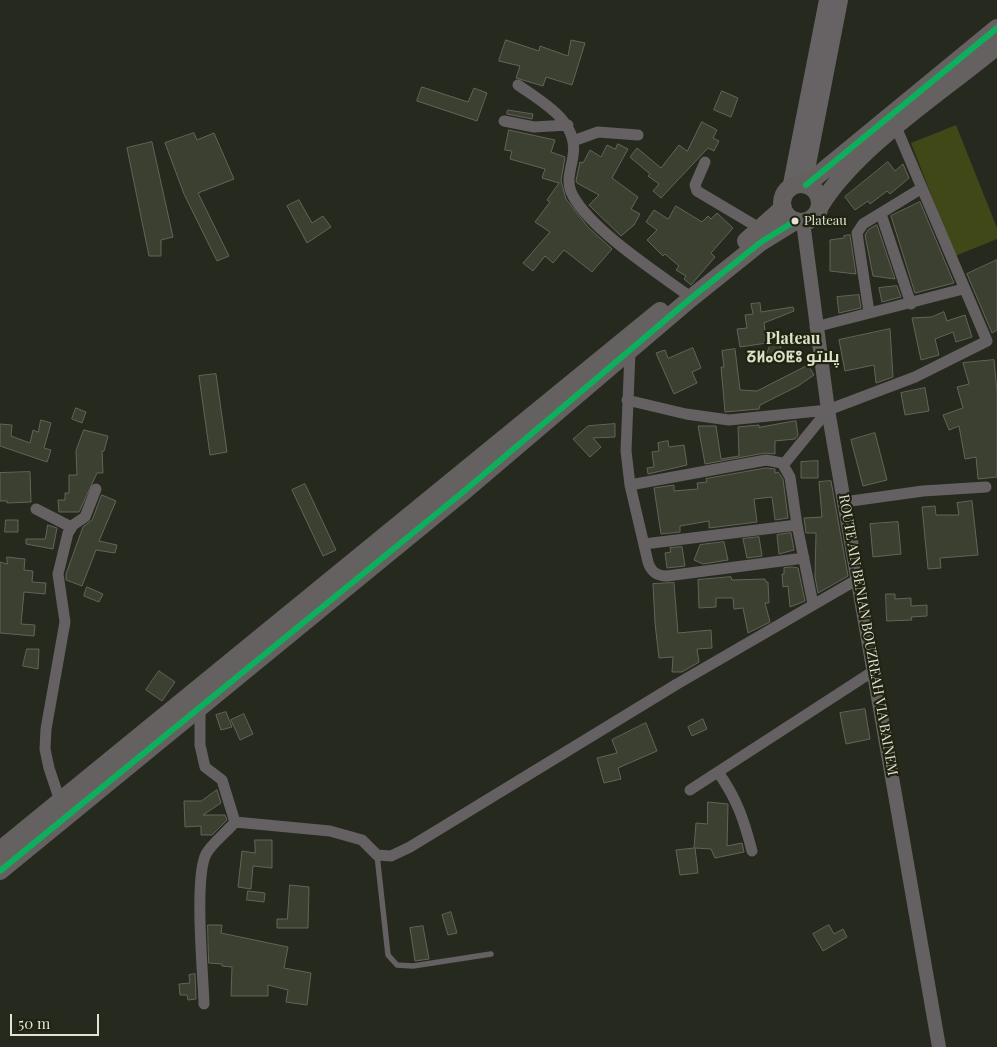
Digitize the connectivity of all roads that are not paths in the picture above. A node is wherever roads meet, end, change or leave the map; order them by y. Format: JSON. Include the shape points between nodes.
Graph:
{"nodes":[{"id":1,"x":827,"y":0,"type":"edge"},
{"id":2,"x":840,"y":0,"type":"edge"},
{"id":3,"x":997,"y":28,"type":"edge"},
{"id":4,"x":997,"y":46,"type":"edge"},
{"id":5,"x":518,"y":85,"type":"dead end"},
{"id":6,"x":504,"y":121,"type":"dead end"},
{"id":7,"x":568,"y":125,"type":"junction"},
{"id":8,"x":896,"y":127,"type":"junction"},
{"id":9,"x":638,"y":134,"type":"dead end"},
{"id":10,"x":573,"y":141,"type":"junction"},
{"id":11,"x":705,"y":162,"type":"dead end"},
{"id":12,"x":800,"y":186,"type":"junction"},
{"id":13,"x":922,"y":188,"type":"junction"},
{"id":14,"x":820,"y":206,"type":"junction"},
{"id":15,"x":783,"y":208,"type":"junction"},
{"id":16,"x":880,"y":214,"type":"junction"},
{"id":17,"x":799,"y":222,"type":"junction"},
{"id":18,"x":761,"y":228,"type":"junction"},
{"id":19,"x":963,"y":288,"type":"junction"},
{"id":20,"x":685,"y":293,"type":"junction"},
{"id":21,"x":911,"y":304,"type":"junction"},
{"id":22,"x":869,"y":312,"type":"junction"},
{"id":23,"x":815,"y":327,"type":"junction"},
{"id":24,"x":992,"y":338,"type":"edge"},
{"id":25,"x":630,"y":352,"type":"junction"},
{"id":26,"x":627,"y":400,"type":"junction"},
{"id":27,"x":828,"y":410,"type":"junction"},
{"id":28,"x":784,"y":464,"type":"junction"},
{"id":29,"x":630,"y":485,"type":"junction"},
{"id":30,"x":986,"y":487,"type":"dead end"},
{"id":31,"x":96,"y":488,"type":"dead end"},
{"id":32,"x":844,"y":502,"type":"junction"},
{"id":33,"x":36,"y":509,"type":"dead end"},
{"id":34,"x":797,"y":525,"type":"junction"},
{"id":35,"x":71,"y":527,"type":"junction"},
{"id":36,"x":644,"y":544,"type":"junction"},
{"id":37,"x":804,"y":558,"type":"junction"},
{"id":38,"x":858,"y":579,"type":"junction"},
{"id":39,"x":813,"y":604,"type":"junction"},
{"id":40,"x":875,"y":670,"type":"junction"},
{"id":41,"x":200,"y":705,"type":"junction"},
{"id":42,"x":718,"y":772,"type":"junction"},
{"id":43,"x":690,"y":790,"type":"dead end"},
{"id":44,"x":60,"y":802,"type":"junction"},
{"id":45,"x":235,"y":822,"type":"junction"},
{"id":46,"x":0,"y":850,"type":"edge"},
{"id":47,"x":752,"y":851,"type":"dead end"},
{"id":48,"x":377,"y":855,"type":"junction"},
{"id":49,"x":0,"y":871,"type":"edge"},
{"id":50,"x":491,"y":954,"type":"dead end"},
{"id":51,"x":204,"y":1004,"type":"dead end"},
{"id":52,"x":939,"y":1047,"type":"edge"}],
"edges":[{"from":1,"to":12,"type":"main road"},
{"from":2,"to":12,"type":"main road"},
{"from":3,"to":12,"type":"main road"},
{"from":4,"to":8,"type":"main road"},
{"from":5,"to":7,"type":"street"},
{"from":6,"to":7,"type":"street","via":[[534,127]]},
{"from":7,"to":10,"type":"street"},
{"from":8,"to":13,"type":"street"},
{"from":8,"to":14,"type":"main road","via":[[841,176]]},
{"from":9,"to":10,"type":"street","via":[[598,132]]},
{"from":10,"to":20,"type":"street","via":[[568,179],[573,195],[587,215],[633,255]]},
{"from":11,"to":18,"type":"street","via":[[695,185],[697,191]]},
{"from":12,"to":14,"type":"main road","via":[[817,193]]},
{"from":12,"to":15,"type":"main road","via":[[784,195]]},
{"from":13,"to":16,"type":"street"},
{"from":13,"to":19,"type":"street"},
{"from":14,"to":17,"type":"main road","via":[[811,220]]},
{"from":15,"to":17,"type":"main road","via":[[790,218]]},
{"from":15,"to":18,"type":"main road"},
{"from":16,"to":21,"type":"street"},
{"from":16,"to":22,"type":"street","via":[[860,226],[856,236]]},
{"from":17,"to":23,"type":"street","name":"ROUTE AIN BENIAN BOUZREAH VIA BAINEM","via":[[808,245]]},
{"from":17,"to":25,"type":"main road","via":[[761,242]]},
{"from":18,"to":20,"type":"main road"},
{"from":19,"to":21,"type":"street"},
{"from":19,"to":24,"type":"street"},
{"from":20,"to":44,"type":"main road","via":[[639,327]]},
{"from":21,"to":22,"type":"street"},
{"from":22,"to":23,"type":"street"},
{"from":23,"to":27,"type":"street","name":"ROUTE AIN BENIAN BOUZREAH VIA BAINEM"},
{"from":24,"to":27,"type":"street","via":[[915,377]]},
{"from":25,"to":26,"type":"street"},
{"from":25,"to":41,"type":"main road"},
{"from":26,"to":27,"type":"street","via":[[729,420]]},
{"from":26,"to":29,"type":"street","via":[[626,450]]},
{"from":27,"to":28,"type":"street"},
{"from":27,"to":32,"type":"street","name":"ROUTE AIN BENIAN BOUZREAH VIA BAINEM"},
{"from":28,"to":29,"type":"street","via":[[766,460]]},
{"from":28,"to":34,"type":"street","via":[[790,477]]},
{"from":29,"to":36,"type":"street"},
{"from":30,"to":32,"type":"street","via":[[924,491]]},
{"from":31,"to":35,"type":"street","via":[[85,517]]},
{"from":32,"to":38,"type":"street","name":"ROUTE AIN BENIAN BOUZREAH VIA BAINEM"},
{"from":33,"to":35,"type":"street"},
{"from":34,"to":36,"type":"street"},
{"from":34,"to":37,"type":"street"},
{"from":35,"to":44,"type":"street","via":[[58,574],[64,622],[45,749]]},
{"from":36,"to":37,"type":"street","via":[[649,566],[663,576]]},
{"from":37,"to":39,"type":"street"},
{"from":38,"to":39,"type":"street"},
{"from":38,"to":40,"type":"street","name":"ROUTE AIN BENIAN BOUZREAH VIA BAINEM"},
{"from":39,"to":48,"type":"street","via":[[410,847],[391,856]]},
{"from":40,"to":42,"type":"street"},
{"from":40,"to":52,"type":"street","name":"ROUTE AIN BENIAN BOUZREAH VIA BAINEM"},
{"from":41,"to":45,"type":"street","via":[[200,745],[205,767],[222,780]]},
{"from":41,"to":49,"type":"main road"},
{"from":42,"to":43,"type":"street"},
{"from":42,"to":47,"type":"street","via":[[734,794]]},
{"from":44,"to":46,"type":"main road"},
{"from":45,"to":48,"type":"street","via":[[330,831],[362,840]]},
{"from":45,"to":51,"type":"street","via":[[206,853],[202,873]]},
{"from":48,"to":50,"type":"lane","via":[[388,955],[397,965],[413,966]]}]}
